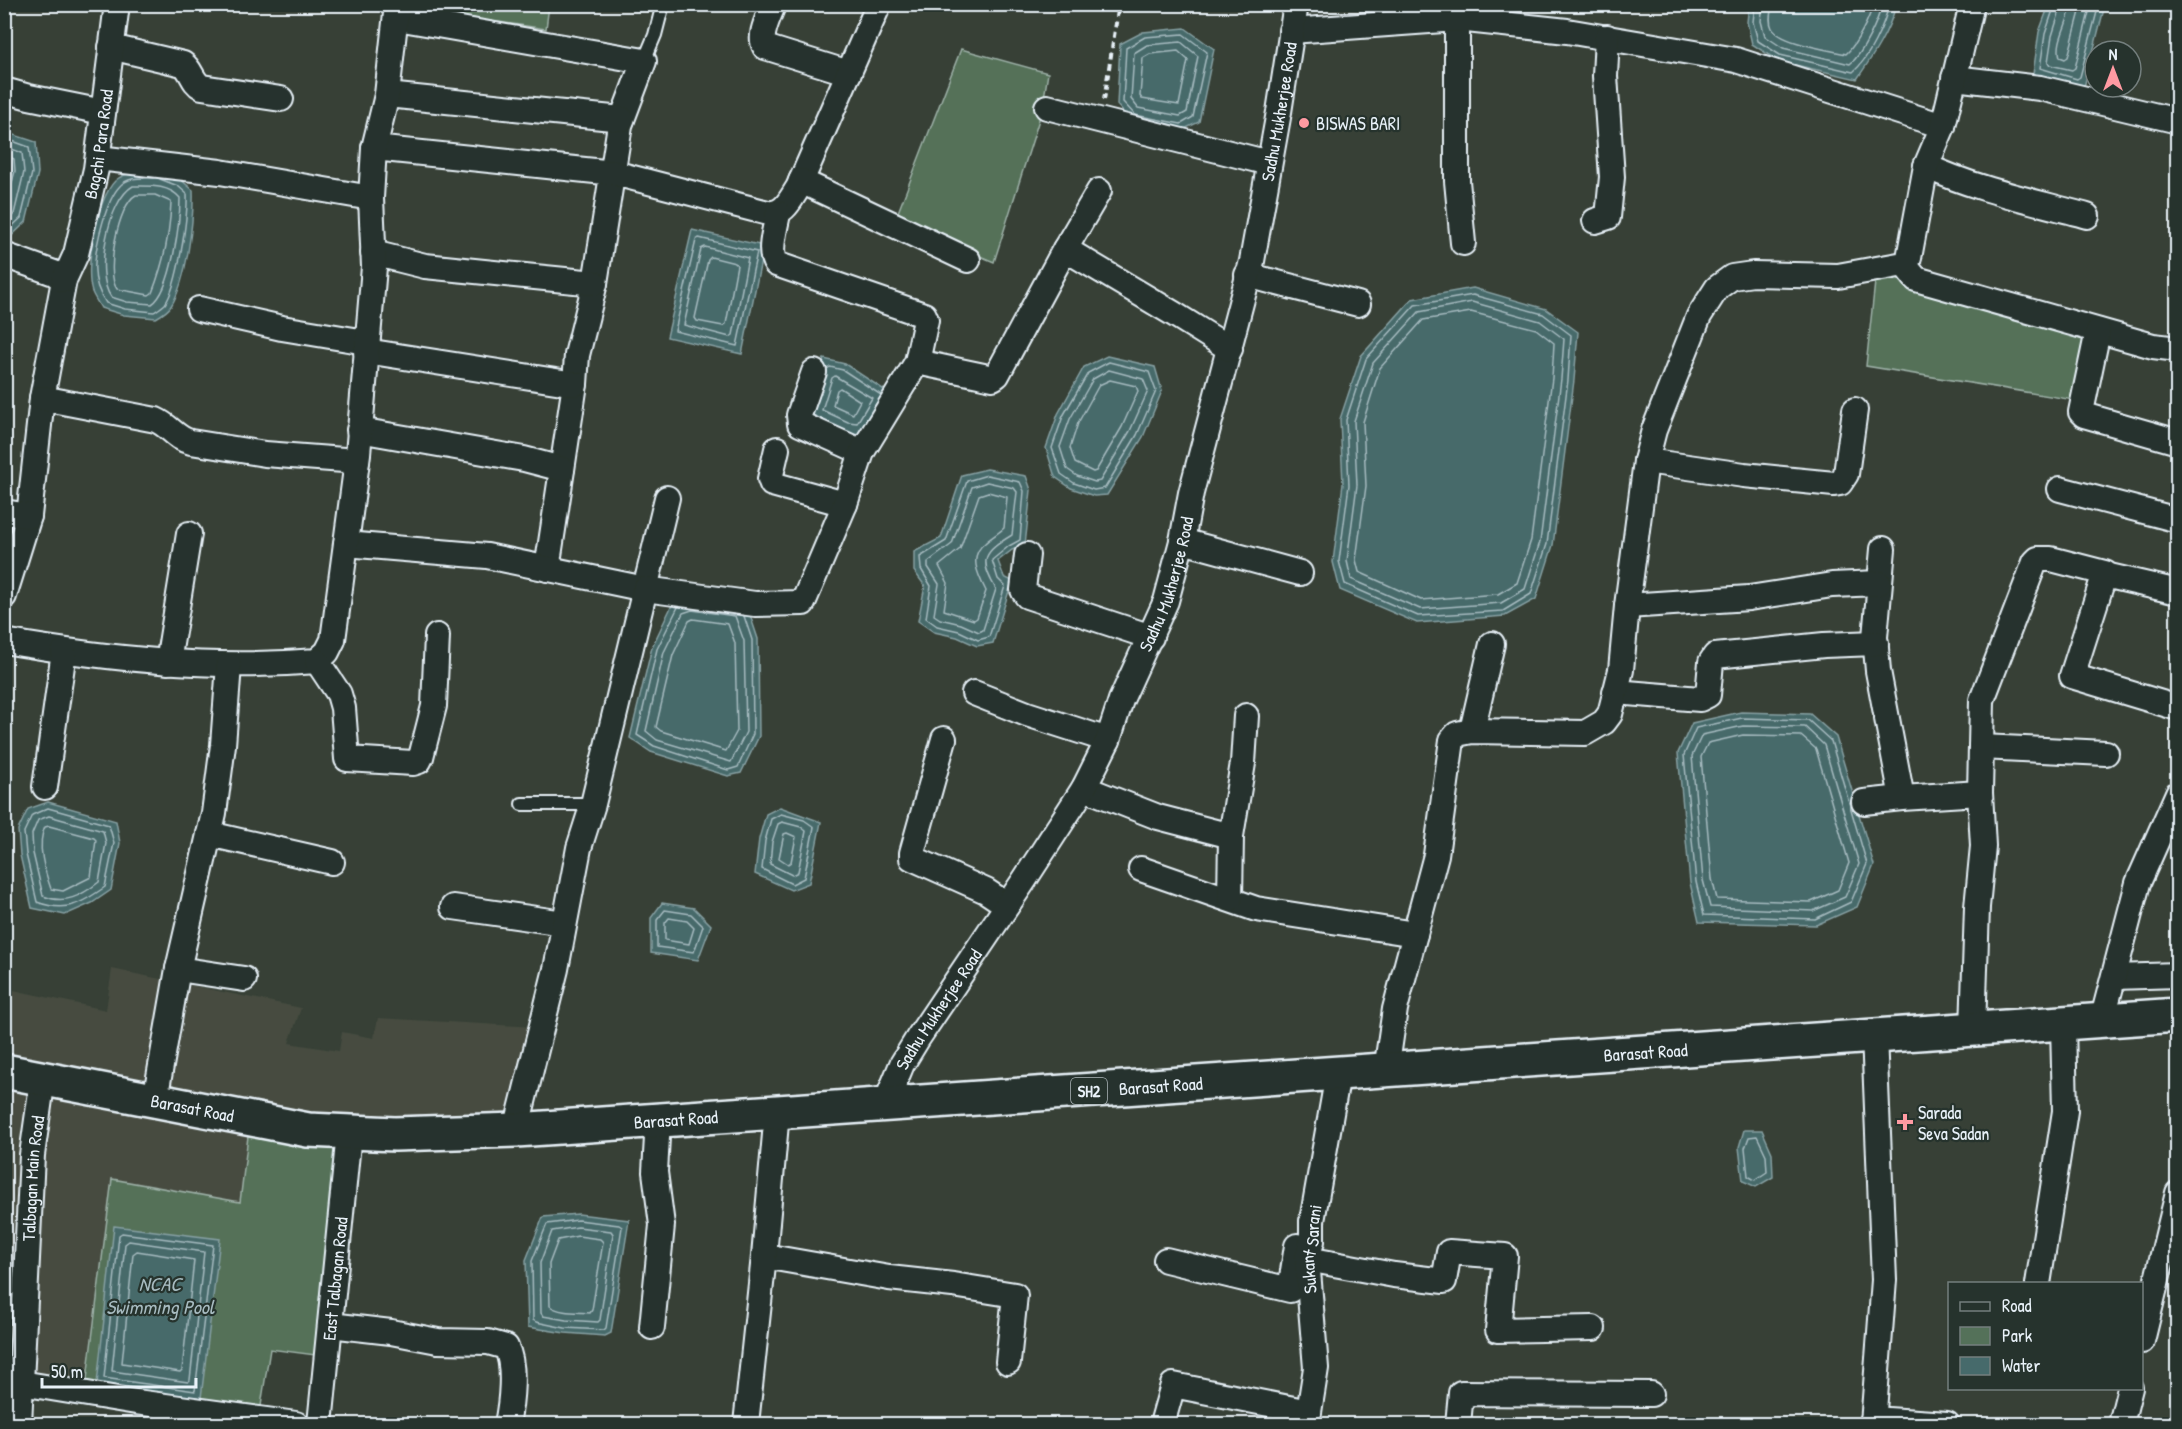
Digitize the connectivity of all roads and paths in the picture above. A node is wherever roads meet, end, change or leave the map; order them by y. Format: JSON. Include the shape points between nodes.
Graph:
{"nodes":[{"id":1,"x":117,"y":4,"type":"edge"},
{"id":2,"x":663,"y":4,"type":"edge"},
{"id":3,"x":879,"y":4,"type":"edge"},
{"id":4,"x":1119,"y":4,"type":"edge"},
{"id":5,"x":1296,"y":4,"type":"edge"},
{"id":6,"x":1972,"y":4,"type":"edge"},
{"id":7,"x":773,"y":5,"type":"edge"},
{"id":8,"x":397,"y":11,"type":"edge"},
{"id":9,"x":1459,"y":12,"type":"edge"},
{"id":10,"x":1291,"y":31,"type":"junction"},
{"id":11,"x":1607,"y":37,"type":"junction"},
{"id":12,"x":111,"y":47,"type":"junction"},
{"id":13,"x":644,"y":61,"type":"junction"},
{"id":14,"x":849,"y":73,"type":"junction"},
{"id":15,"x":1954,"y":78,"type":"junction"},
{"id":16,"x":4,"y":90,"type":"edge"},
{"id":17,"x":387,"y":95,"type":"junction"},
{"id":18,"x":280,"y":99,"type":"dead end"},
{"id":19,"x":1047,"y":107,"type":"dead end"},
{"id":20,"x":103,"y":112,"type":"junction"},
{"id":21,"x":622,"y":119,"type":"junction"},
{"id":22,"x":1102,"y":121,"type":"junction"},
{"id":23,"x":2178,"y":121,"type":"edge"},
{"id":24,"x":1943,"y":126,"type":"junction"},
{"id":25,"x":374,"y":148,"type":"junction"},
{"id":26,"x":98,"y":158,"type":"junction"},
{"id":27,"x":1269,"y":163,"type":"junction"},
{"id":28,"x":1926,"y":166,"type":"junction"},
{"id":29,"x":614,"y":173,"type":"junction"},
{"id":30,"x":801,"y":181,"type":"junction"},
{"id":31,"x":1099,"y":192,"type":"dead end"},
{"id":32,"x":371,"y":198,"type":"junction"},
{"id":33,"x":777,"y":213,"type":"junction"},
{"id":34,"x":2087,"y":216,"type":"dead end"},
{"id":35,"x":1595,"y":221,"type":"dead end"},
{"id":36,"x":1463,"y":243,"type":"dead end"},
{"id":37,"x":1065,"y":249,"type":"junction"},
{"id":38,"x":373,"y":253,"type":"junction"},
{"id":39,"x":4,"y":255,"type":"edge"},
{"id":40,"x":968,"y":260,"type":"dead end"},
{"id":41,"x":1905,"y":264,"type":"junction"},
{"id":42,"x":1247,"y":275,"type":"junction"},
{"id":43,"x":64,"y":280,"type":"junction"},
{"id":44,"x":595,"y":283,"type":"junction"},
{"id":45,"x":1358,"y":304,"type":"dead end"},
{"id":46,"x":199,"y":309,"type":"dead end"},
{"id":47,"x":2098,"y":331,"type":"junction"},
{"id":48,"x":366,"y":347,"type":"junction"},
{"id":49,"x":1230,"y":349,"type":"junction"},
{"id":50,"x":2178,"y":349,"type":"edge"},
{"id":51,"x":917,"y":362,"type":"junction"},
{"id":52,"x":814,"y":372,"type":"dead end"},
{"id":53,"x":575,"y":384,"type":"junction"},
{"id":54,"x":42,"y":398,"type":"junction"},
{"id":55,"x":1855,"y":410,"type":"dead end"},
{"id":56,"x":359,"y":430,"type":"junction"},
{"id":57,"x":2178,"y":442,"type":"edge"},
{"id":58,"x":777,"y":449,"type":"dead end"},
{"id":59,"x":862,"y":452,"type":"junction"},
{"id":60,"x":357,"y":461,"type":"junction"},
{"id":61,"x":1646,"y":461,"type":"junction"},
{"id":62,"x":562,"y":469,"type":"junction"},
{"id":63,"x":2060,"y":489,"type":"dead end"},
{"id":64,"x":667,"y":498,"type":"dead end"},
{"id":65,"x":845,"y":504,"type":"junction"},
{"id":66,"x":4,"y":512,"type":"edge"},
{"id":67,"x":29,"y":516,"type":"junction"},
{"id":68,"x":2178,"y":520,"type":"edge"},
{"id":69,"x":189,"y":534,"type":"dead end"},
{"id":70,"x":1182,"y":541,"type":"junction"},
{"id":71,"x":346,"y":543,"type":"junction"},
{"id":72,"x":1883,"y":549,"type":"dead end"},
{"id":73,"x":1027,"y":555,"type":"dead end"},
{"id":74,"x":547,"y":569,"type":"junction"},
{"id":75,"x":1300,"y":573,"type":"dead end"},
{"id":76,"x":2105,"y":575,"type":"junction"},
{"id":77,"x":1879,"y":583,"type":"junction"},
{"id":78,"x":645,"y":589,"type":"junction"},
{"id":79,"x":2178,"y":592,"type":"edge"},
{"id":80,"x":4,"y":596,"type":"edge"},
{"id":81,"x":1627,"y":606,"type":"junction"},
{"id":82,"x":437,"y":636,"type":"dead end"},
{"id":83,"x":1151,"y":637,"type":"junction"},
{"id":84,"x":4,"y":641,"type":"edge"},
{"id":85,"x":1876,"y":643,"type":"junction"},
{"id":86,"x":1492,"y":644,"type":"dead end"},
{"id":87,"x":64,"y":651,"type":"junction"},
{"id":88,"x":316,"y":661,"type":"junction"},
{"id":89,"x":168,"y":662,"type":"junction"},
{"id":90,"x":229,"y":665,"type":"junction"},
{"id":91,"x":1615,"y":692,"type":"junction"},
{"id":92,"x":974,"y":693,"type":"dead end"},
{"id":93,"x":2178,"y":708,"type":"edge"},
{"id":94,"x":1245,"y":716,"type":"dead end"},
{"id":95,"x":1472,"y":731,"type":"junction"},
{"id":96,"x":944,"y":740,"type":"dead end"},
{"id":97,"x":1108,"y":740,"type":"junction"},
{"id":98,"x":1981,"y":747,"type":"junction"},
{"id":99,"x":2106,"y":753,"type":"dead end"},
{"id":100,"x":45,"y":787,"type":"dead end"},
{"id":101,"x":1084,"y":788,"type":"junction"},
{"id":102,"x":1980,"y":793,"type":"junction"},
{"id":103,"x":2178,"y":793,"type":"edge"},
{"id":104,"x":1902,"y":798,"type":"junction"},
{"id":105,"x":1864,"y":802,"type":"dead end"},
{"id":106,"x":522,"y":804,"type":"dead end"},
{"id":107,"x":593,"y":804,"type":"junction"},
{"id":108,"x":209,"y":834,"type":"junction"},
{"id":109,"x":1232,"y":836,"type":"junction"},
{"id":110,"x":332,"y":862,"type":"dead end"},
{"id":111,"x":1141,"y":869,"type":"dead end"},
{"id":112,"x":1230,"y":899,"type":"junction"},
{"id":113,"x":1007,"y":905,"type":"junction"},
{"id":114,"x":453,"y":907,"type":"dead end"},
{"id":115,"x":564,"y":923,"type":"junction"},
{"id":116,"x":1415,"y":934,"type":"junction"},
{"id":117,"x":178,"y":969,"type":"junction"},
{"id":118,"x":2178,"y":975,"type":"edge"},
{"id":119,"x":2114,"y":977,"type":"junction"},
{"id":120,"x":244,"y":979,"type":"dead end"},
{"id":121,"x":2178,"y":1015,"type":"edge"},
{"id":122,"x":2102,"y":1021,"type":"junction"},
{"id":123,"x":2063,"y":1024,"type":"junction"},
{"id":124,"x":1973,"y":1030,"type":"junction"},
{"id":125,"x":1874,"y":1035,"type":"junction"},
{"id":126,"x":4,"y":1071,"type":"edge"},
{"id":127,"x":1386,"y":1071,"type":"junction"},
{"id":128,"x":1338,"y":1074,"type":"junction"},
{"id":129,"x":43,"y":1078,"type":"junction"},
{"id":130,"x":155,"y":1100,"type":"junction"},
{"id":131,"x":885,"y":1105,"type":"junction"},
{"id":132,"x":777,"y":1112,"type":"junction"},
{"id":133,"x":658,"y":1120,"type":"junction"},
{"id":134,"x":516,"y":1130,"type":"junction"},
{"id":135,"x":349,"y":1133,"type":"junction"},
{"id":136,"x":2178,"y":1193,"type":"edge"},
{"id":137,"x":1309,"y":1250,"type":"junction"},
{"id":138,"x":764,"y":1257,"type":"junction"},
{"id":139,"x":1166,"y":1260,"type":"dead end"},
{"id":140,"x":2169,"y":1264,"type":"edge"},
{"id":141,"x":2038,"y":1282,"type":"edge"},
{"id":142,"x":330,"y":1324,"type":"junction"},
{"id":143,"x":652,"y":1327,"type":"dead end"},
{"id":144,"x":1593,"y":1328,"type":"dead end"},
{"id":145,"x":2143,"y":1338,"type":"edge"},
{"id":146,"x":1008,"y":1362,"type":"dead end"},
{"id":147,"x":21,"y":1383,"type":"junction"},
{"id":148,"x":2130,"y":1390,"type":"edge"},
{"id":149,"x":1651,"y":1394,"type":"dead end"},
{"id":150,"x":1307,"y":1418,"type":"edge"},
{"id":151,"x":1873,"y":1422,"type":"edge"},
{"id":152,"x":19,"y":1425,"type":"edge"},
{"id":153,"x":296,"y":1425,"type":"edge"},
{"id":154,"x":320,"y":1425,"type":"edge"},
{"id":155,"x":507,"y":1425,"type":"edge"},
{"id":156,"x":746,"y":1425,"type":"edge"},
{"id":157,"x":1162,"y":1425,"type":"edge"},
{"id":158,"x":1458,"y":1425,"type":"edge"},
{"id":159,"x":1947,"y":1425,"type":"edge"},
{"id":160,"x":2121,"y":1425,"type":"edge"}],
"edges":[{"from":1,"to":12,"type":"street","name":"Bagchi Para Road"},
{"from":2,"to":13,"type":"lane"},
{"from":3,"to":14,"type":"street"},
{"from":4,"to":22,"type":"path"},
{"from":5,"to":10,"type":"street","name":"Sadhu Mukherjee Road"},
{"from":6,"to":15,"type":"street"},
{"from":7,"to":14,"type":"street","via":[[763,34],[765,47]]},
{"from":8,"to":13,"type":"street"},
{"from":8,"to":17,"type":"street"},
{"from":9,"to":10,"type":"street"},
{"from":9,"to":11,"type":"street"},
{"from":9,"to":36,"type":"street","via":[[1456,181]]},
{"from":10,"to":27,"type":"street","name":"Sadhu Mukherjee Road"},
{"from":11,"to":24,"type":"street","via":[[1736,60]]},
{"from":11,"to":35,"type":"street","via":[[1605,76],[1612,177],[1608,217]]},
{"from":12,"to":18,"type":"street","via":[[183,64],[202,87]]},
{"from":12,"to":20,"type":"street","name":"Bagchi Para Road"},
{"from":13,"to":21,"type":"street"},
{"from":14,"to":30,"type":"street"},
{"from":15,"to":23,"type":"street","via":[[2040,88]]},
{"from":15,"to":24,"type":"street"},
{"from":16,"to":20,"type":"street"},
{"from":17,"to":21,"type":"street"},
{"from":17,"to":25,"type":"street"},
{"from":19,"to":22,"type":"street"},
{"from":20,"to":26,"type":"street","name":"Bagchi Para Road"},
{"from":21,"to":29,"type":"street"},
{"from":22,"to":27,"type":"street"},
{"from":24,"to":28,"type":"street"},
{"from":25,"to":29,"type":"street"},
{"from":25,"to":32,"type":"street"},
{"from":26,"to":32,"type":"street","via":[[220,172]]},
{"from":26,"to":43,"type":"street","name":"Bagchi Para Road","via":[[76,254]]},
{"from":27,"to":42,"type":"street","name":"Sadhu Mukherjee Road"},
{"from":28,"to":34,"type":"street","via":[[1949,177]]},
{"from":28,"to":41,"type":"street"},
{"from":29,"to":33,"type":"street"},
{"from":29,"to":44,"type":"street"},
{"from":30,"to":33,"type":"street"},
{"from":30,"to":40,"type":"street"},
{"from":31,"to":37,"type":"street"},
{"from":32,"to":38,"type":"street"},
{"from":33,"to":51,"type":"street","via":[[773,248],[776,264],[926,317]]},
{"from":37,"to":49,"type":"street"},
{"from":37,"to":51,"type":"street","via":[[997,375],[993,378]]},
{"from":38,"to":44,"type":"street","via":[[425,266]]},
{"from":38,"to":48,"type":"street"},
{"from":39,"to":43,"type":"street"},
{"from":41,"to":47,"type":"street","via":[[1916,279]]},
{"from":41,"to":61,"type":"street","via":[[1839,276],[1753,274],[1732,278],[1717,288],[1699,316],[1654,430]]},
{"from":42,"to":45,"type":"street"},
{"from":42,"to":49,"type":"street","name":"Sadhu Mukherjee Road"},
{"from":43,"to":54,"type":"street","name":"Bagchi Para Road"},
{"from":44,"to":53,"type":"street","via":[[577,355]]},
{"from":46,"to":48,"type":"street"},
{"from":47,"to":50,"type":"street"},
{"from":47,"to":57,"type":"street","via":[[2081,412]]},
{"from":48,"to":53,"type":"street"},
{"from":48,"to":56,"type":"street"},
{"from":49,"to":70,"type":"street","name":"Sadhu Mukherjee Road"},
{"from":51,"to":59,"type":"street"},
{"from":52,"to":59,"type":"street","via":[[799,415],[800,424]]},
{"from":53,"to":62,"type":"street"},
{"from":54,"to":60,"type":"street","via":[[156,420],[182,440],[191,442],[265,454]]},
{"from":54,"to":67,"type":"street","name":"Bagchi Para Road"},
{"from":55,"to":61,"type":"street","via":[[1845,474],[1840,483],[1744,476]]},
{"from":56,"to":60,"type":"street"},
{"from":56,"to":62,"type":"street"},
{"from":58,"to":65,"type":"street","via":[[772,484]]},
{"from":59,"to":65,"type":"street"},
{"from":60,"to":71,"type":"street"},
{"from":61,"to":81,"type":"street"},
{"from":62,"to":74,"type":"street"},
{"from":63,"to":68,"type":"street"},
{"from":64,"to":78,"type":"street"},
{"from":65,"to":78,"type":"street","via":[[803,603],[755,604]]},
{"from":66,"to":67,"type":"street"},
{"from":67,"to":80,"type":"street","name":"Bagchi Para Road"},
{"from":69,"to":89,"type":"street"},
{"from":70,"to":75,"type":"street"},
{"from":70,"to":83,"type":"street","name":"Sadhu Mukherjee Road","via":[[1166,601]]},
{"from":71,"to":74,"type":"street","via":[[487,556]]},
{"from":71,"to":88,"type":"street","via":[[333,640]]},
{"from":72,"to":77,"type":"street"},
{"from":73,"to":83,"type":"street","via":[[1023,590],[1026,596]]},
{"from":74,"to":78,"type":"street"},
{"from":76,"to":79,"type":"street"},
{"from":76,"to":93,"type":"street","via":[[2073,676]]},
{"from":76,"to":98,"type":"street","via":[[2044,557],[2035,562],[1982,700]]},
{"from":77,"to":81,"type":"street","via":[[1832,585],[1749,598]]},
{"from":77,"to":85,"type":"street"},
{"from":78,"to":107,"type":"street"},
{"from":81,"to":91,"type":"street"},
{"from":82,"to":88,"type":"street","via":[[434,706],[421,757],[413,763],[347,759],[339,694]]},
{"from":83,"to":97,"type":"street","name":"Sadhu Mukherjee Road","via":[[1121,700]]},
{"from":84,"to":87,"type":"street"},
{"from":85,"to":91,"type":"street","via":[[1715,656],[1708,695],[1700,699]]},
{"from":85,"to":104,"type":"street","via":[[1883,706]]},
{"from":86,"to":95,"type":"street"},
{"from":87,"to":89,"type":"street"},
{"from":87,"to":100,"type":"street"},
{"from":88,"to":90,"type":"street"},
{"from":89,"to":90,"type":"street"},
{"from":90,"to":108,"type":"street","via":[[223,745]]},
{"from":91,"to":95,"type":"street","via":[[1610,714],[1585,733]]},
{"from":92,"to":97,"type":"street"},
{"from":94,"to":109,"type":"street","via":[[1243,763]]},
{"from":95,"to":116,"type":"street","via":[[1456,734],[1452,740],[1436,855]]},
{"from":96,"to":113,"type":"street","via":[[912,858],[986,891]]},
{"from":97,"to":101,"type":"street","name":"Sadhu Mukherjee Road"},
{"from":98,"to":99,"type":"street"},
{"from":98,"to":102,"type":"street"},
{"from":101,"to":109,"type":"street","via":[[1158,818]]},
{"from":101,"to":113,"type":"street","name":"Sadhu Mukherjee Road"},
{"from":102,"to":104,"type":"street"},
{"from":102,"to":124,"type":"street","via":[[1983,846]]},
{"from":103,"to":119,"type":"street","via":[[2139,883]]},
{"from":104,"to":105,"type":"street"},
{"from":106,"to":107,"type":"lane"},
{"from":107,"to":115,"type":"street","via":[[579,848]]},
{"from":108,"to":110,"type":"street"},
{"from":108,"to":117,"type":"street"},
{"from":109,"to":112,"type":"street"},
{"from":111,"to":112,"type":"street"},
{"from":112,"to":116,"type":"street","via":[[1256,909]]},
{"from":113,"to":131,"type":"street","name":"Sadhu Mukherjee Road","via":[[912,1046]]},
{"from":114,"to":115,"type":"street"},
{"from":115,"to":134,"type":"street"},
{"from":116,"to":127,"type":"street","via":[[1395,1009]]},
{"from":117,"to":120,"type":"street"},
{"from":117,"to":130,"type":"street"},
{"from":118,"to":119,"type":"street"},
{"from":119,"to":122,"type":"street"},
{"from":121,"to":122,"type":"main road","name":"Barasat Road","number":"SH2"},
{"from":122,"to":123,"type":"main road","name":"Barasat Road","number":"SH2"},
{"from":123,"to":124,"type":"main road","name":"Barasat Road","number":"SH2"},
{"from":123,"to":141,"type":"street","via":[[2065,1111]]},
{"from":124,"to":125,"type":"main road","name":"Barasat Road","number":"SH2"},
{"from":125,"to":127,"type":"main road","name":"Barasat Road","number":"SH2"},
{"from":125,"to":151,"type":"street","via":[[1884,1280]]},
{"from":126,"to":129,"type":"main road","name":"Barasat Road","number":"SH2"},
{"from":127,"to":128,"type":"main road","name":"Barasat Road","number":"SH2"},
{"from":128,"to":131,"type":"main road","name":"Barasat Road","number":"SH2"},
{"from":128,"to":137,"type":"street","name":"Sukant Sarani"},
{"from":129,"to":130,"type":"main road","name":"Barasat Road","number":"SH2"},
{"from":129,"to":147,"type":"street","name":"Talbagan Main Road","via":[[33,1155]]},
{"from":130,"to":135,"type":"main road","name":"Barasat Road","number":"SH2","via":[[290,1127]]},
{"from":131,"to":132,"type":"main road","name":"Barasat Road","number":"SH2"},
{"from":132,"to":133,"type":"main road","name":"Barasat Road","number":"SH2"},
{"from":132,"to":138,"type":"street"},
{"from":133,"to":134,"type":"main road","name":"Barasat Road","number":"SH2"},
{"from":133,"to":143,"type":"street","via":[[655,1172],[662,1224]]},
{"from":134,"to":135,"type":"main road","name":"Barasat Road","number":"SH2"},
{"from":135,"to":142,"type":"street","name":"East Talbagan Road"},
{"from":136,"to":140,"type":"street"},
{"from":137,"to":139,"type":"street","via":[[1298,1240],[1290,1290]]},
{"from":137,"to":144,"type":"street","via":[[1394,1275],[1444,1281],[1449,1252],[1505,1256],[1498,1330]]},
{"from":137,"to":150,"type":"street","name":"Sukant Sarani","via":[[1316,1368]]},
{"from":138,"to":146,"type":"street","via":[[1015,1295]]},
{"from":138,"to":156,"type":"street"},
{"from":140,"to":145,"type":"street"},
{"from":142,"to":154,"type":"street","name":"East Talbagan Road"},
{"from":142,"to":155,"type":"street","via":[[506,1347],[511,1384]]},
{"from":147,"to":152,"type":"street","name":"Talbagan Main Road"},
{"from":147,"to":153,"type":"street"},
{"from":148,"to":160,"type":"street"},
{"from":149,"to":158,"type":"street","via":[[1461,1393]]},
{"from":150,"to":157,"type":"street","via":[[1173,1385]]},
{"from":151,"to":159,"type":"street"}]}
